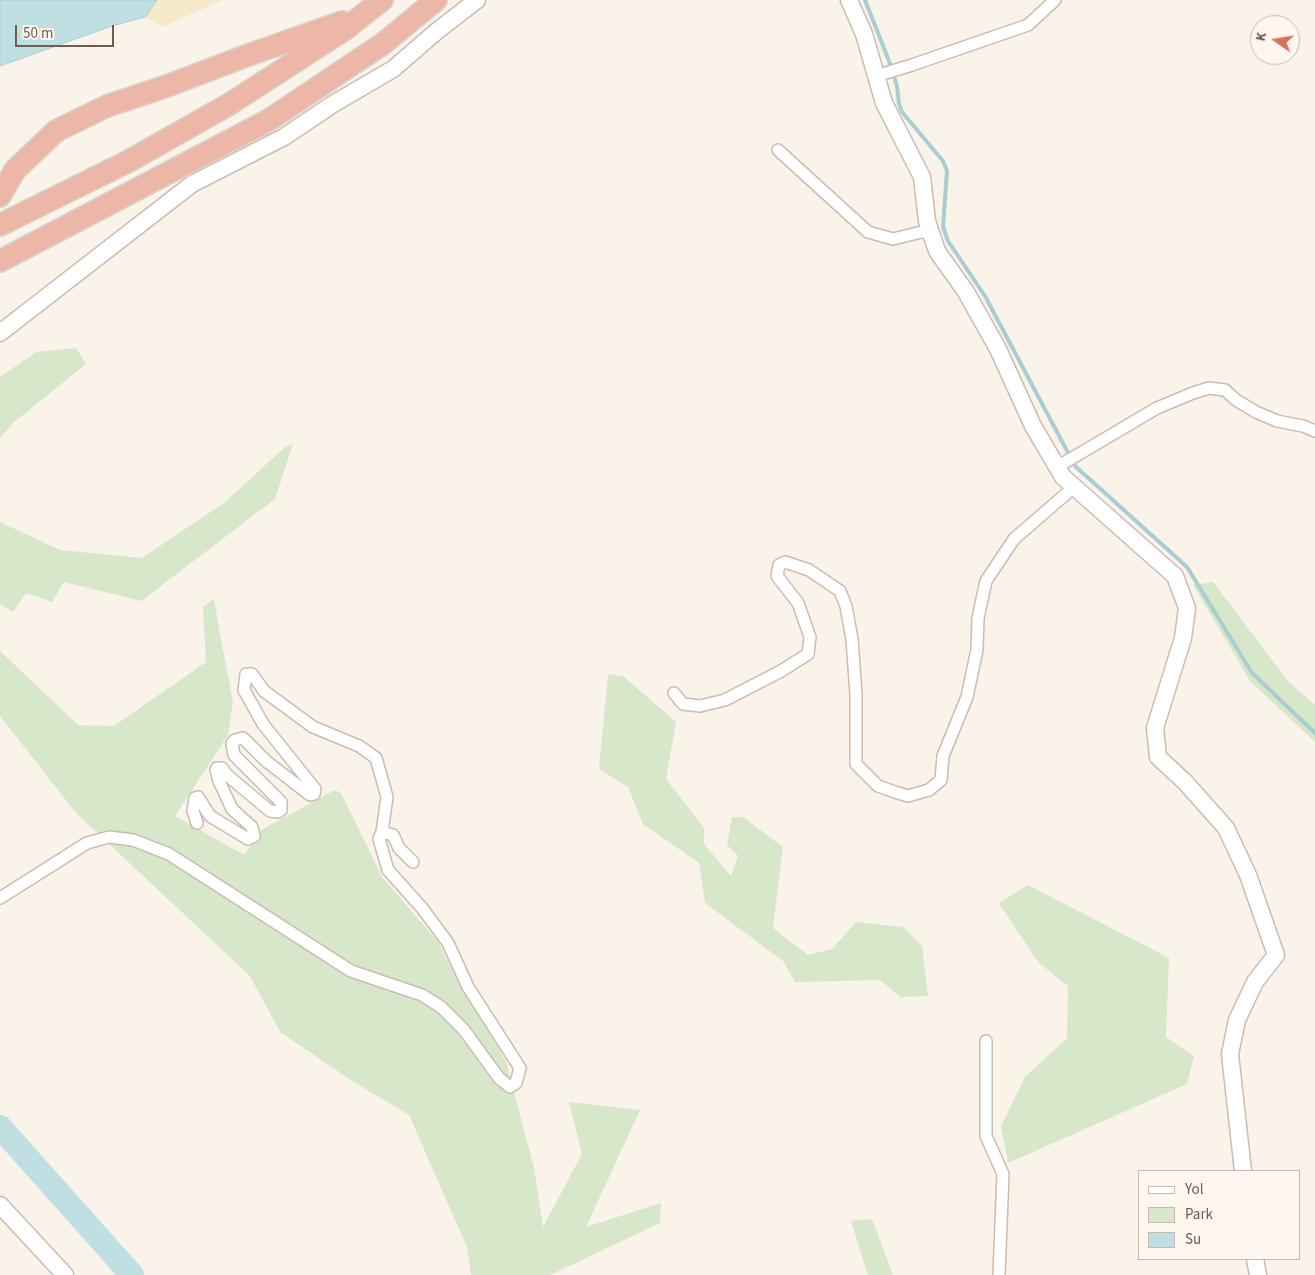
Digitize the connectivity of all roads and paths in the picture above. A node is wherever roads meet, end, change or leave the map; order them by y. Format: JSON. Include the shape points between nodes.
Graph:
{"nodes":[{"id":1,"x":382,"y":0,"type":"edge"},
{"id":2,"x":436,"y":0,"type":"edge"},
{"id":3,"x":477,"y":0,"type":"edge"},
{"id":4,"x":849,"y":0,"type":"edge"},
{"id":5,"x":1055,"y":0,"type":"edge"},
{"id":6,"x":363,"y":15,"type":"junction"},
{"id":7,"x":876,"y":76,"type":"junction"},
{"id":8,"x":778,"y":150,"type":"dead end"},
{"id":9,"x":2,"y":192,"type":"edge"},
{"id":10,"x":0,"y":225,"type":"edge"},
{"id":11,"x":930,"y":230,"type":"junction"},
{"id":12,"x":0,"y":261,"type":"edge"},
{"id":13,"x":0,"y":333,"type":"edge"},
{"id":14,"x":1315,"y":431,"type":"edge"},
{"id":15,"x":1057,"y":467,"type":"junction"},
{"id":16,"x":1074,"y":487,"type":"junction"},
{"id":17,"x":674,"y":693,"type":"dead end"},
{"id":18,"x":197,"y":823,"type":"dead end"},
{"id":19,"x":382,"y":832,"type":"junction"},
{"id":20,"x":412,"y":862,"type":"dead end"},
{"id":21,"x":0,"y":898,"type":"edge"},
{"id":22,"x":986,"y":1041,"type":"dead end"},
{"id":23,"x":1243,"y":1170,"type":"edge"},
{"id":24,"x":0,"y":1206,"type":"edge"},
{"id":25,"x":1255,"y":1260,"type":"edge"},
{"id":26,"x":65,"y":1275,"type":"edge"},
{"id":27,"x":999,"y":1275,"type":"edge"},
{"id":28,"x":1258,"y":1275,"type":"edge"}],
"edges":[{"from":1,"to":6,"type":"highway"},
{"from":2,"to":12,"type":"highway","via":[[384,43],[269,120]]},
{"from":3,"to":13,"type":"street","via":[[393,69],[284,137],[192,184]]},
{"from":4,"to":7,"type":"street","via":[[864,34]]},
{"from":5,"to":7,"type":"street","via":[[1028,25]]},
{"from":6,"to":9,"type":"highway","via":[[107,106],[56,131],[15,170]]},
{"from":6,"to":10,"type":"highway","via":[[228,105],[130,161]]},
{"from":7,"to":11,"type":"street","via":[[884,103],[922,177]]},
{"from":8,"to":11,"type":"street","via":[[868,232],[893,239]]},
{"from":11,"to":15,"type":"street","via":[[937,251],[966,292]]},
{"from":14,"to":15,"type":"street","via":[[1277,421],[1256,412],[1225,390],[1209,388],[1157,408]]},
{"from":15,"to":16,"type":"street"},
{"from":16,"to":17,"type":"street","via":[[1014,539],[986,582],[967,696],[944,756],[941,780],[929,790],[908,796],[878,786],[856,764],[856,694],[846,606],[840,591],[809,570],[785,562],[779,565],[777,576],[798,603],[810,637],[808,654],[725,700],[700,706],[683,704]]},
{"from":16,"to":23,"type":"street","via":[[1175,576],[1186,608],[1183,638],[1155,728],[1158,757],[1186,782],[1226,828],[1248,875],[1276,955],[1255,982],[1237,1020],[1230,1054]]},
{"from":18,"to":19,"type":"street","via":[[193,811],[198,797],[210,816],[248,839],[254,836],[252,827],[232,810],[219,782],[217,768],[222,768],[270,811],[281,810],[281,802],[234,755],[232,743],[243,738],[266,761],[310,795],[314,794],[315,788],[263,724],[244,690],[246,674],[252,674],[264,691],[314,727],[359,746],[376,758],[387,797]]},
{"from":19,"to":20,"type":"street","via":[[393,835],[399,848]]},
{"from":19,"to":21,"type":"street","via":[[379,839],[388,870],[448,943],[468,987],[520,1068],[516,1083],[510,1086],[499,1078],[464,1030],[441,1007],[422,995],[352,971],[169,854],[133,840],[109,837],[87,843]]},
{"from":22,"to":27,"type":"street","via":[[986,1136],[1003,1174]]},
{"from":24,"to":26,"type":"street"},
{"from":25,"to":28,"type":"street"}]}
